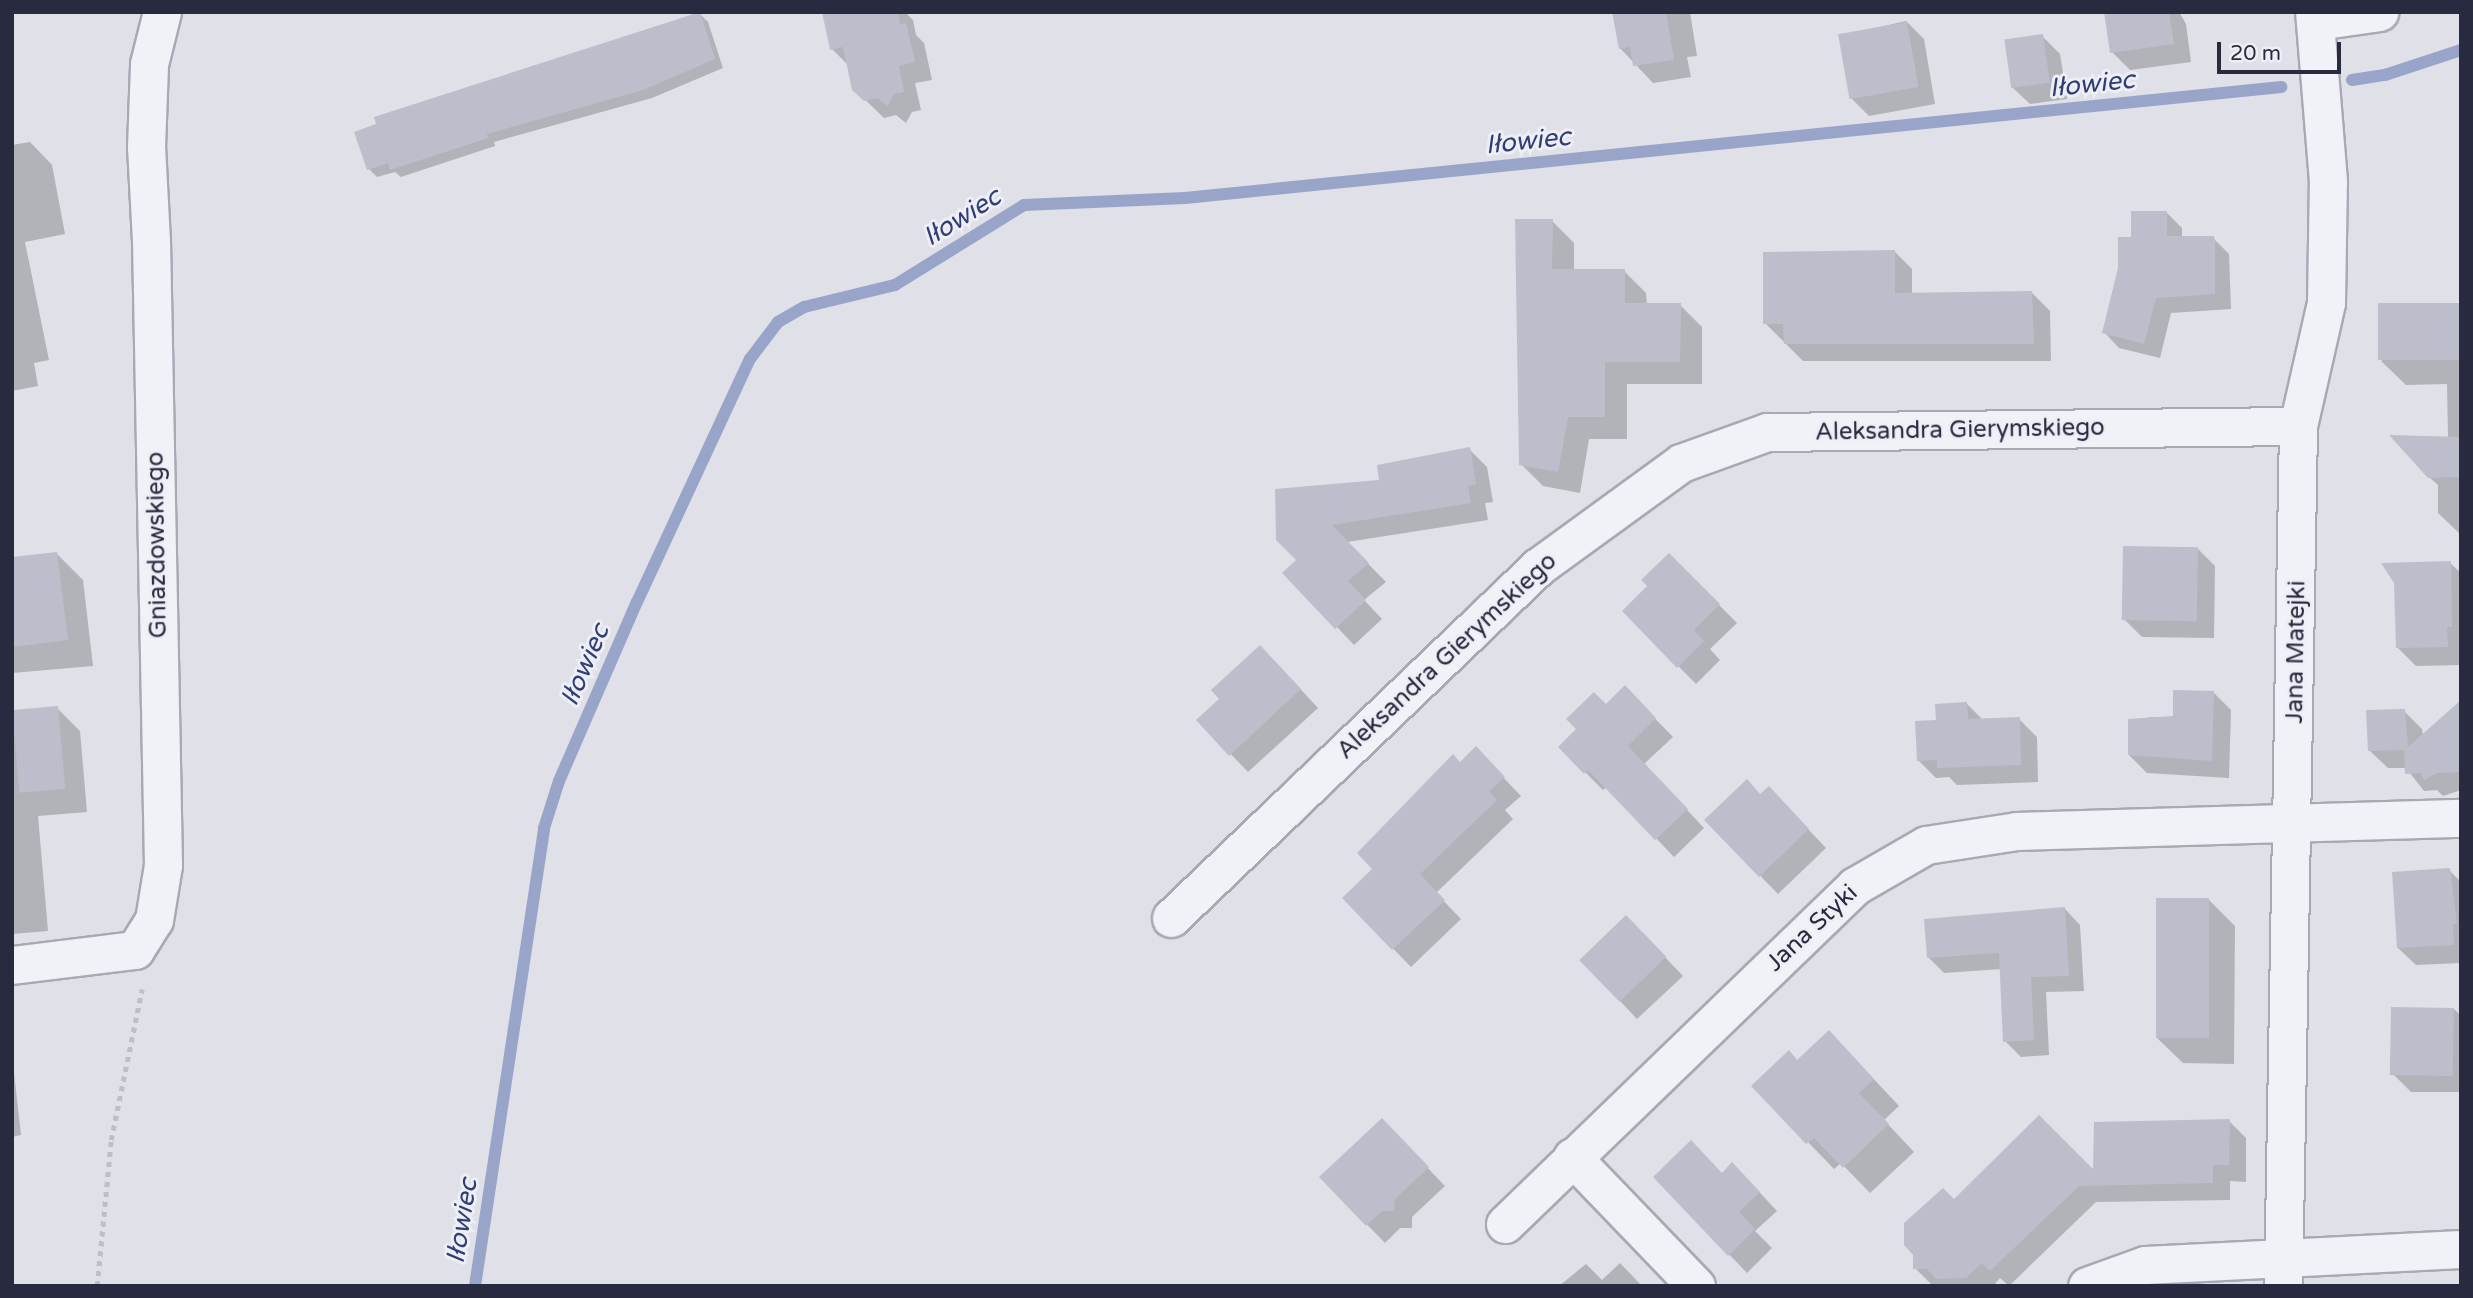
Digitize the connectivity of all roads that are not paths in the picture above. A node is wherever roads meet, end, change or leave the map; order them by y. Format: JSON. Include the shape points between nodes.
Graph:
{"nodes":[{"id":1,"x":162,"y":12,"type":"edge"},
{"id":2,"x":2378,"y":12,"type":"edge"},
{"id":3,"x":2315,"y":17,"type":"edge"},
{"id":4,"x":2298,"y":426,"type":"junction"},
{"id":5,"x":2461,"y":818,"type":"edge"},
{"id":6,"x":2294,"y":826,"type":"junction"},
{"id":7,"x":1171,"y":918,"type":"dead end"},
{"id":8,"x":12,"y":965,"type":"edge"},
{"id":9,"x":1572,"y":1157,"type":"junction"},
{"id":10,"x":1505,"y":1223,"type":"dead end"},
{"id":11,"x":2461,"y":1249,"type":"edge"},
{"id":12,"x":2283,"y":1272,"type":"edge"},
{"id":13,"x":1696,"y":1286,"type":"edge"},
{"id":14,"x":2087,"y":1286,"type":"edge"}],
"edges":[{"from":1,"to":8,"type":"street","name":"Gniazdowskiego","via":[[149,64],[146,146],[152,241],[163,865],[154,920],[135,950]]},
{"from":2,"to":3,"type":"street"},
{"from":3,"to":4,"type":"street","name":"Jana Matejki","via":[[2328,181],[2326,303]]},
{"from":4,"to":6,"type":"street","name":"Jana Matejki"},
{"from":4,"to":7,"type":"street","name":"Aleksandra Gierymskiego","via":[[1767,432],[1681,463],[1538,566]]},
{"from":5,"to":6,"type":"street","name":"Jana Styki"},
{"from":6,"to":9,"type":"street","name":"Jana Styki","via":[[2017,831],[1926,845],[1854,886]]},
{"from":6,"to":12,"type":"street","name":"Jana Matejki"},
{"from":9,"to":10,"type":"street","name":"Jana Styki"},
{"from":9,"to":13,"type":"street"},
{"from":11,"to":12,"type":"street"},
{"from":12,"to":14,"type":"street","via":[[2145,1265]]}]}
